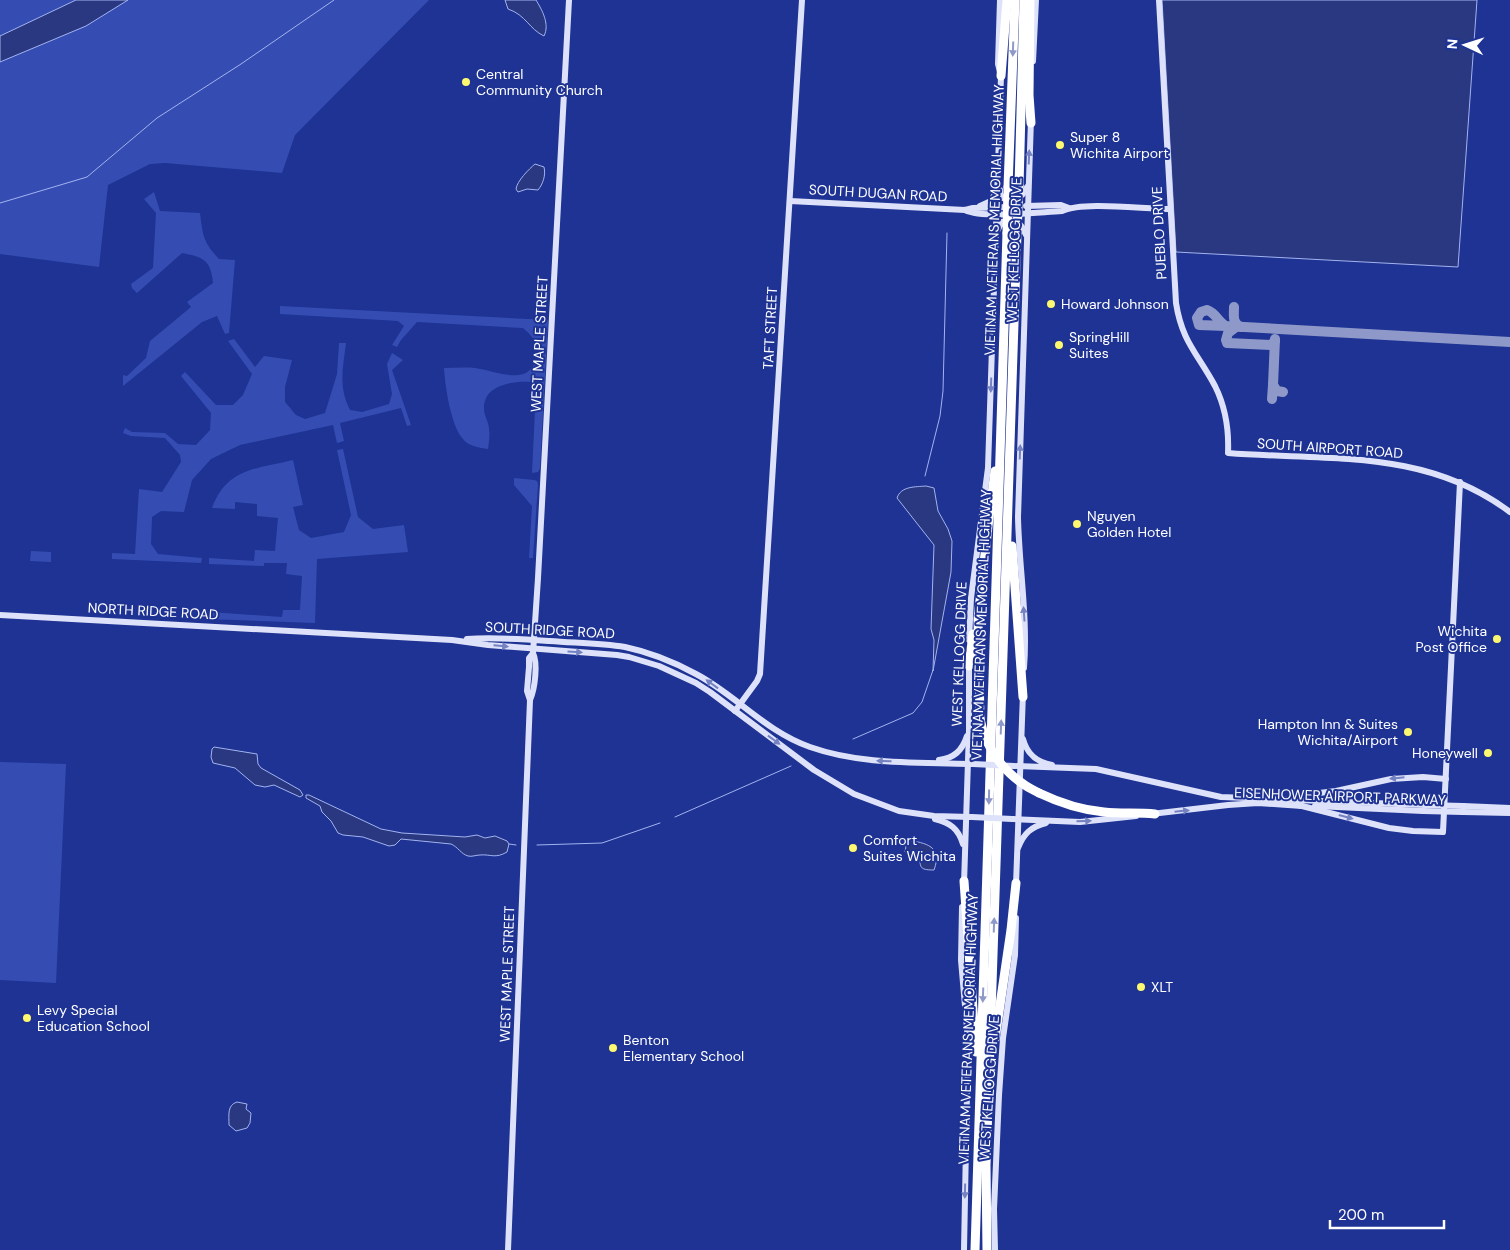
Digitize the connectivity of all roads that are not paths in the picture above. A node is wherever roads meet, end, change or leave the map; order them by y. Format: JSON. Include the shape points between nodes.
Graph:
{"nodes":[{"id":1,"x":569,"y":0,"type":"edge"},
{"id":2,"x":573,"y":0,"type":"edge"},
{"id":3,"x":802,"y":0,"type":"edge"},
{"id":4,"x":1000,"y":0,"type":"edge"},
{"id":5,"x":1007,"y":0,"type":"edge"},
{"id":6,"x":1015,"y":0,"type":"edge"},
{"id":7,"x":1024,"y":0,"type":"edge"},
{"id":8,"x":1030,"y":0,"type":"edge"},
{"id":9,"x":1037,"y":0,"type":"edge"},
{"id":10,"x":1159,"y":0,"type":"edge"},
{"id":11,"x":568,"y":37,"type":"junction"},
{"id":12,"x":1001,"y":76,"type":"junction"},
{"id":13,"x":1031,"y":123,"type":"junction"},
{"id":14,"x":998,"y":176,"type":"junction"},
{"id":15,"x":1028,"y":182,"type":"junction"},
{"id":16,"x":997,"y":189,"type":"junction"},
{"id":17,"x":1028,"y":192,"type":"junction"},
{"id":18,"x":790,"y":201,"type":"junction"},
{"id":19,"x":1050,"y":206,"type":"junction"},
{"id":20,"x":1069,"y":208,"type":"junction"},
{"id":21,"x":1028,"y":209,"type":"junction"},
{"id":22,"x":1170,"y":209,"type":"junction"},
{"id":23,"x":975,"y":210,"type":"junction"},
{"id":24,"x":997,"y":211,"type":"junction"},
{"id":25,"x":1044,"y":212,"type":"junction"},
{"id":26,"x":1027,"y":227,"type":"junction"},
{"id":27,"x":996,"y":229,"type":"junction"},
{"id":28,"x":1012,"y":233,"type":"junction"},
{"id":29,"x":1027,"y":238,"type":"junction"},
{"id":30,"x":1002,"y":416,"type":"junction"},
{"id":31,"x":1228,"y":453,"type":"joint"},
{"id":32,"x":1460,"y":482,"type":"junction"},
{"id":33,"x":1008,"y":506,"type":"junction"},
{"id":34,"x":1510,"y":512,"type":"edge"},
{"id":35,"x":980,"y":590,"type":"junction"},
{"id":36,"x":0,"y":615,"type":"edge"},
{"id":37,"x":334,"y":634,"type":"joint"},
{"id":38,"x":453,"y":640,"type":"junction"},
{"id":39,"x":534,"y":640,"type":"junction"},
{"id":40,"x":533,"y":651,"type":"junction"},
{"id":41,"x":645,"y":653,"type":"joint"},
{"id":42,"x":643,"y":661,"type":"joint"},
{"id":43,"x":969,"y":666,"type":"junction"},
{"id":44,"x":1023,"y":697,"type":"junction"},
{"id":45,"x":740,"y":705,"type":"junction"},
{"id":46,"x":735,"y":711,"type":"junction"},
{"id":47,"x":969,"y":730,"type":"junction"},
{"id":48,"x":1021,"y":732,"type":"junction"},
{"id":49,"x":915,"y":762,"type":"junction"},
{"id":50,"x":971,"y":764,"type":"junction"},
{"id":51,"x":1017,"y":766,"type":"junction"},
{"id":52,"x":1073,"y":768,"type":"junction"},
{"id":53,"x":1446,"y":779,"type":"junction"},
{"id":54,"x":1277,"y":798,"type":"junction"},
{"id":55,"x":1298,"y":806,"type":"junction"},
{"id":56,"x":1424,"y":808,"type":"junction"},
{"id":57,"x":1510,"y":808,"type":"edge"},
{"id":58,"x":1463,"y":809,"type":"junction"},
{"id":59,"x":1510,"y":813,"type":"edge"},
{"id":60,"x":1155,"y":814,"type":"junction"},
{"id":61,"x":922,"y":815,"type":"junction"},
{"id":62,"x":969,"y":817,"type":"junction"},
{"id":63,"x":1015,"y":819,"type":"junction"},
{"id":64,"x":1057,"y":821,"type":"junction"},
{"id":65,"x":965,"y":849,"type":"junction"},
{"id":66,"x":1017,"y":852,"type":"junction"},
{"id":67,"x":964,"y":881,"type":"junction"},
{"id":68,"x":1016,"y":883,"type":"junction"},
{"id":69,"x":989,"y":1078,"type":"junction"},
{"id":70,"x":979,"y":1120,"type":"junction"},
{"id":71,"x":508,"y":1250,"type":"edge"},
{"id":72,"x":964,"y":1250,"type":"edge"},
{"id":73,"x":974,"y":1250,"type":"edge"},
{"id":74,"x":987,"y":1250,"type":"edge"},
{"id":75,"x":996,"y":1250,"type":"edge"}],
"edges":[{"from":1,"to":11,"type":"main road","name":"WEST MAPLE STREET"},
{"from":2,"to":11,"type":"main road","name":"WEST MAPLE STREET"},
{"from":3,"to":18,"type":"main road","name":"TAFT STREET"},
{"from":4,"to":12,"type":"main road","name":"WEST KELLOGG DRIVE","via":[[998,64]]},
{"from":5,"to":12,"type":"highway"},
{"from":6,"to":28,"type":"highway","name":"VIETNAM VETERANS MEMORIAL HIGHWAY","one_way":true,"bridge":true,"via":[[1008,187]]},
{"from":7,"to":28,"type":"highway","name":"VIETNAM VETERANS MEMORIAL HIGHWAY","bridge":true,"via":[[1018,186]]},
{"from":8,"to":13,"type":"highway"},
{"from":9,"to":13,"type":"main road","name":"WEST KELLOGG DRIVE"},
{"from":10,"to":22,"type":"main road","name":"PUEBLO DRIVE"},
{"from":11,"to":39,"type":"main road","name":"WEST MAPLE STREET"},
{"from":12,"to":14,"type":"main road","name":"WEST KELLOGG DRIVE"},
{"from":15,"to":13,"type":"main road","name":"WEST KELLOGG DRIVE","one_way":true},
{"from":14,"to":15,"type":"main road","via":[[1001,196],[1009,200],[1022,195]]},
{"from":14,"to":16,"type":"main road","name":"WEST KELLOGG DRIVE"},
{"from":15,"to":17,"type":"main road","name":"WEST KELLOGG DRIVE"},
{"from":16,"to":23,"type":"main road","via":[[991,201]]},
{"from":16,"to":24,"type":"main road","name":"WEST KELLOGG DRIVE"},
{"from":17,"to":19,"type":"main road","via":[[1035,201]]},
{"from":17,"to":21,"type":"main road","name":"WEST KELLOGG DRIVE"},
{"from":18,"to":23,"type":"main road","name":"SOUTH DUGAN ROAD"},
{"from":18,"to":45,"type":"main road","name":"TAFT STREET","via":[[761,657],[759,677]]},
{"from":19,"to":20,"type":"main road","name":"SOUTH DUGAN ROAD"},
{"from":19,"to":21,"type":"main road","name":"SOUTH DUGAN ROAD"},
{"from":20,"to":22,"type":"main road","name":"SOUTH DUGAN ROAD"},
{"from":20,"to":25,"type":"main road","name":"SOUTH DUGAN ROAD"},
{"from":21,"to":24,"type":"main road","name":"SOUTH DUGAN ROAD"},
{"from":21,"to":25,"type":"main road","name":"SOUTH DUGAN ROAD"},
{"from":21,"to":26,"type":"main road","name":"WEST KELLOGG DRIVE"},
{"from":22,"to":31,"type":"main road","name":"PUEBLO DRIVE","via":[[1180,323],[1223,405]]},
{"from":23,"to":24,"type":"main road","name":"SOUTH DUGAN ROAD"},
{"from":23,"to":27,"type":"main road","via":[[991,218]]},
{"from":24,"to":27,"type":"main road","name":"WEST KELLOGG DRIVE"},
{"from":25,"to":26,"type":"main road","via":[[1033,216]]},
{"from":26,"to":29,"type":"main road","name":"WEST KELLOGG DRIVE"},
{"from":27,"to":29,"type":"main road","via":[[1002,222],[1012,220],[1020,224]]},
{"from":27,"to":43,"type":"main road","name":"WEST KELLOGG DRIVE","one_way":true,"via":[[988,468],[971,598]]},
{"from":28,"to":30,"type":"highway","name":"VIETNAM VETERANS MEMORIAL HIGHWAY"},
{"from":28,"to":33,"type":"highway","name":"VIETNAM VETERANS MEMORIAL HIGHWAY"},
{"from":44,"to":29,"type":"main road","name":"WEST KELLOGG DRIVE","one_way":true,"via":[[1025,639],[1018,517]]},
{"from":30,"to":35,"type":"highway"},
{"from":30,"to":70,"type":"highway","name":"VIETNAM VETERANS MEMORIAL HIGHWAY","one_way":true},
{"from":31,"to":32,"type":"main road","name":"SOUTH AIRPORT ROAD","via":[[1385,462],[1427,470]]},
{"from":32,"to":34,"type":"main road","name":"SOUTH AIRPORT ROAD"},
{"from":32,"to":53,"type":"main road"},
{"from":33,"to":44,"type":"highway"},
{"from":69,"to":33,"type":"highway","name":"VIETNAM VETERANS MEMORIAL HIGHWAY","one_way":true},
{"from":35,"to":43,"type":"highway"},
{"from":35,"to":60,"type":"highway","bridge":true,"via":[[980,719],[986,741],[999,762],[1012,776],[1056,801],[1104,812]]},
{"from":36,"to":37,"type":"main road","name":"NORTH RIDGE ROAD"},
{"from":37,"to":38,"type":"main road","name":"SOUTH RIDGE ROAD"},
{"from":38,"to":39,"type":"main road","name":"SOUTH RIDGE ROAD","via":[[495,637]]},
{"from":38,"to":40,"type":"main road","name":"SOUTH RIDGE ROAD","one_way":true},
{"from":39,"to":40,"type":"main road","name":"WEST MAPLE STREET"},
{"from":39,"to":41,"type":"main road","name":"SOUTH RIDGE ROAD","via":[[606,645]]},
{"from":40,"to":42,"type":"main road","name":"SOUTH RIDGE ROAD","one_way":true,"via":[[617,655]]},
{"from":40,"to":71,"type":"main road","name":"WEST MAPLE STREET","via":[[536,658],[534,692],[530,700]]},
{"from":45,"to":41,"type":"main road","name":"EISENHOWER AIRPORT PARKWAY","one_way":true,"via":[[695,673]]},
{"from":42,"to":46,"type":"main road","name":"EISENHOWER AIRPORT PARKWAY","via":[[696,683]]},
{"from":43,"to":47,"type":"main road","name":"WEST KELLOGG DRIVE"},
{"from":44,"to":48,"type":"main road","name":"WEST KELLOGG DRIVE"},
{"from":45,"to":46,"type":"main road","name":"TAFT STREET"},
{"from":49,"to":45,"type":"main road","name":"EISENHOWER AIRPORT PARKWAY","one_way":true,"via":[[856,759],[824,752],[788,738]]},
{"from":46,"to":61,"type":"main road","name":"EISENHOWER AIRPORT PARKWAY","one_way":true,"via":[[814,770],[854,794],[899,811]]},
{"from":47,"to":49,"type":"main road","via":[[955,755],[941,760]]},
{"from":47,"to":50,"type":"main road","name":"WEST KELLOGG DRIVE"},
{"from":48,"to":51,"type":"main road","name":"WEST KELLOGG DRIVE"},
{"from":48,"to":52,"type":"main road","via":[[1026,748],[1036,760]]},
{"from":49,"to":50,"type":"main road","name":"EISENHOWER AIRPORT PARKWAY"},
{"from":50,"to":51,"type":"main road","name":"EISENHOWER AIRPORT PARKWAY","bridge":true},
{"from":50,"to":62,"type":"main road","name":"WEST KELLOGG DRIVE"},
{"from":51,"to":52,"type":"main road","name":"EISENHOWER AIRPORT PARKWAY"},
{"from":51,"to":63,"type":"main road","name":"WEST KELLOGG DRIVE"},
{"from":52,"to":54,"type":"main road","name":"EISENHOWER AIRPORT PARKWAY","via":[[1108,771],[1200,794]]},
{"from":53,"to":54,"type":"main road","one_way":true,"via":[[1391,779],[1336,791]]},
{"from":55,"to":53,"type":"main road","one_way":true,"via":[[1389,828],[1443,832]]},
{"from":54,"to":56,"type":"main road","name":"EISENHOWER AIRPORT PARKWAY"},
{"from":55,"to":56,"type":"main road","name":"EISENHOWER AIRPORT PARKWAY"},
{"from":60,"to":55,"type":"main road","name":"EISENHOWER AIRPORT PARKWAY","one_way":true,"via":[[1258,803]]},
{"from":56,"to":58,"type":"main road","name":"EISENHOWER AIRPORT PARKWAY","bridge":true},
{"from":57,"to":58,"type":"main road","name":"EISENHOWER AIRPORT PARKWAY"},
{"from":58,"to":59,"type":"main road","name":"EISENHOWER AIRPORT PARKWAY"},
{"from":64,"to":60,"type":"main road","name":"EISENHOWER AIRPORT PARKWAY","one_way":true,"via":[[1095,821]]},
{"from":61,"to":62,"type":"main road","name":"EISENHOWER AIRPORT PARKWAY"},
{"from":61,"to":65,"type":"main road","via":[[951,824],[961,836]]},
{"from":62,"to":63,"type":"main road","name":"EISENHOWER AIRPORT PARKWAY","bridge":true},
{"from":62,"to":65,"type":"main road","name":"WEST KELLOGG DRIVE"},
{"from":63,"to":64,"type":"main road","name":"EISENHOWER AIRPORT PARKWAY"},
{"from":63,"to":66,"type":"main road","name":"WEST KELLOGG DRIVE"},
{"from":64,"to":66,"type":"main road","via":[[1030,829]]},
{"from":65,"to":67,"type":"main road","name":"WEST KELLOGG DRIVE"},
{"from":66,"to":68,"type":"main road","name":"WEST KELLOGG DRIVE"},
{"from":67,"to":70,"type":"highway"},
{"from":67,"to":72,"type":"main road","name":"WEST KELLOGG DRIVE","one_way":true,"via":[[960,944],[968,1040]]},
{"from":68,"to":69,"type":"highway"},
{"from":68,"to":75,"type":"main road","name":"WEST KELLOGG DRIVE","via":[[1015,955],[999,1095],[994,1209]]},
{"from":69,"to":74,"type":"highway","name":"VIETNAM VETERANS MEMORIAL HIGHWAY"},
{"from":70,"to":73,"type":"highway","name":"VIETNAM VETERANS MEMORIAL HIGHWAY"}]}
